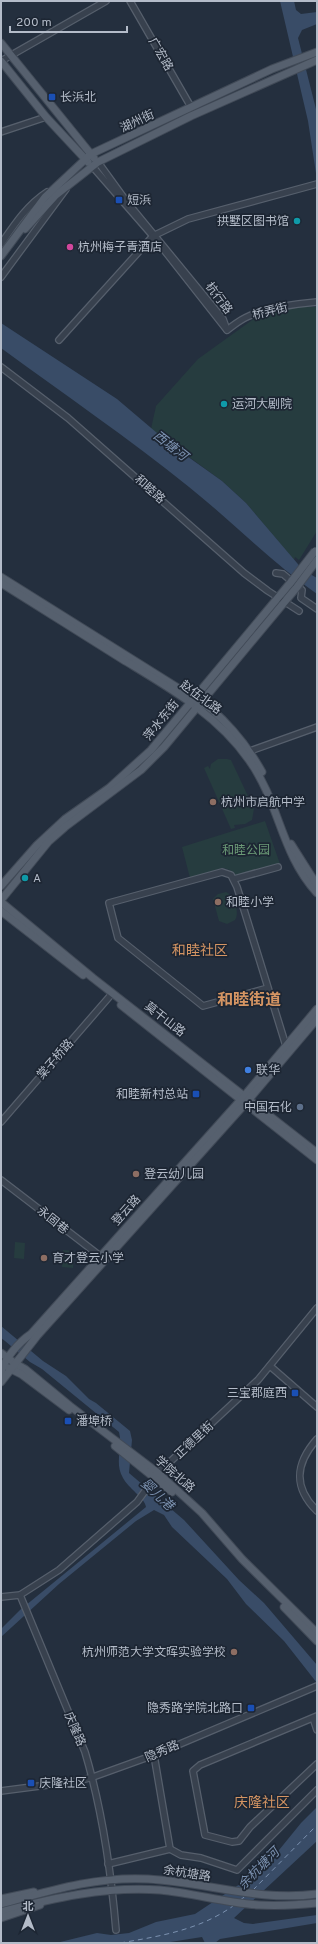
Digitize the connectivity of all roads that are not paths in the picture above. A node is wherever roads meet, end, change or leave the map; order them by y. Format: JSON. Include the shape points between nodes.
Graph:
{"nodes":[{"id":1,"x":106,"y":1,"type":"edge"},
{"id":2,"x":130,"y":1,"type":"edge"},
{"id":3,"x":1,"y":43,"type":"edge"},
{"id":4,"x":10,"y":55,"type":"junction"},
{"id":5,"x":315,"y":57,"type":"edge"},
{"id":6,"x":1,"y":61,"type":"edge"},
{"id":7,"x":293,"y":65,"type":"junction"},
{"id":8,"x":192,"y":107,"type":"junction"},
{"id":9,"x":46,"y":116,"type":"junction"},
{"id":10,"x":1,"y":132,"type":"edge"},
{"id":11,"x":91,"y":154,"type":"junction"},
{"id":12,"x":85,"y":160,"type":"junction"},
{"id":13,"x":95,"y":164,"type":"junction"},
{"id":14,"x":66,"y":183,"type":"junction"},
{"id":15,"x":316,"y":184,"type":"edge"},
{"id":16,"x":32,"y":217,"type":"junction"},
{"id":17,"x":154,"y":236,"type":"junction"},
{"id":18,"x":1,"y":244,"type":"edge"},
{"id":19,"x":1,"y":256,"type":"edge"},
{"id":20,"x":1,"y":264,"type":"edge"},
{"id":21,"x":1,"y":277,"type":"edge"},
{"id":22,"x":317,"y":302,"type":"edge"},
{"id":23,"x":227,"y":330,"type":"joint"},
{"id":24,"x":59,"y":340,"type":"dead end"},
{"id":25,"x":1,"y":367,"type":"edge"},
{"id":26,"x":316,"y":548,"type":"edge"},
{"id":27,"x":317,"y":560,"type":"edge"},
{"id":28,"x":276,"y":573,"type":"dead end"},
{"id":29,"x":1,"y":577,"type":"edge"},
{"id":30,"x":1,"y":583,"type":"edge"},
{"id":31,"x":294,"y":585,"type":"junction"},
{"id":32,"x":282,"y":599,"type":"junction"},
{"id":33,"x":317,"y":609,"type":"edge"},
{"id":34,"x":299,"y":611,"type":"dead end"},
{"id":35,"x":192,"y":700,"type":"junction"},
{"id":36,"x":199,"y":705,"type":"junction"},
{"id":37,"x":317,"y":727,"type":"edge"},
{"id":38,"x":250,"y":752,"type":"junction"},
{"id":39,"x":278,"y":867,"type":"dead end"},
{"id":40,"x":234,"y":879,"type":"junction"},
{"id":41,"x":317,"y":884,"type":"edge"},
{"id":42,"x":1,"y":886,"type":"edge"},
{"id":43,"x":317,"y":894,"type":"edge"},
{"id":44,"x":1,"y":901,"type":"edge"},
{"id":45,"x":1,"y":912,"type":"edge"},
{"id":46,"x":268,"y":988,"type":"junction"},
{"id":47,"x":110,"y":996,"type":"junction"},
{"id":48,"x":317,"y":1009,"type":"edge"},
{"id":49,"x":317,"y":1019,"type":"edge"},
{"id":50,"x":286,"y":1046,"type":"junction"},
{"id":51,"x":245,"y":1099,"type":"junction"},
{"id":52,"x":1,"y":1122,"type":"edge"},
{"id":53,"x":317,"y":1153,"type":"edge"},
{"id":54,"x":317,"y":1160,"type":"edge"},
{"id":55,"x":1,"y":1180,"type":"edge"},
{"id":56,"x":102,"y":1258,"type":"junction"},
{"id":57,"x":317,"y":1308,"type":"edge"},
{"id":58,"x":1,"y":1353,"type":"edge"},
{"id":59,"x":5,"y":1362,"type":"edge"},
{"id":60,"x":270,"y":1366,"type":"junction"},
{"id":61,"x":14,"y":1367,"type":"junction"},
{"id":62,"x":1,"y":1373,"type":"edge"},
{"id":63,"x":1,"y":1382,"type":"edge"},
{"id":64,"x":317,"y":1407,"type":"edge"},
{"id":65,"x":317,"y":1439,"type":"edge"},
{"id":66,"x":156,"y":1477,"type":"junction"},
{"id":67,"x":317,"y":1511,"type":"edge"},
{"id":68,"x":20,"y":1595,"type":"junction"},
{"id":69,"x":1,"y":1597,"type":"edge"},
{"id":70,"x":317,"y":1633,"type":"edge"},
{"id":71,"x":317,"y":1641,"type":"edge"},
{"id":72,"x":316,"y":1686,"type":"edge"},
{"id":73,"x":315,"y":1717,"type":"edge"},
{"id":74,"x":317,"y":1730,"type":"edge"},
{"id":75,"x":154,"y":1755,"type":"junction"},
{"id":76,"x":317,"y":1764,"type":"edge"},
{"id":77,"x":93,"y":1777,"type":"junction"},
{"id":78,"x":317,"y":1790,"type":"edge"},
{"id":79,"x":1,"y":1791,"type":"edge"},
{"id":80,"x":170,"y":1849,"type":"junction"},
{"id":81,"x":108,"y":1867,"type":"junction"},
{"id":82,"x":110,"y":1879,"type":"junction"},
{"id":83,"x":54,"y":1890,"type":"junction"},
{"id":84,"x":112,"y":1890,"type":"junction"},
{"id":85,"x":317,"y":1894,"type":"edge"},
{"id":86,"x":56,"y":1897,"type":"junction"},
{"id":87,"x":1,"y":1899,"type":"edge"},
{"id":88,"x":317,"y":1903,"type":"edge"},
{"id":89,"x":1,"y":1904,"type":"edge"},
{"id":90,"x":1,"y":1912,"type":"edge"},
{"id":91,"x":1,"y":1918,"type":"edge"},
{"id":92,"x":116,"y":1930,"type":"dead end"}],
"edges":[{"from":1,"to":4,"type":"street"},
{"from":2,"to":8,"type":"street","name":"广宏路"},
{"from":3,"to":4,"type":"main road","name":"杭行路"},
{"from":4,"to":6,"type":"street"},
{"from":4,"to":11,"type":"main road","name":"杭行路"},
{"from":5,"to":7,"type":"main road","name":"湖州街"},
{"from":6,"to":9,"type":"main road","name":"杭行路"},
{"from":7,"to":8,"type":"main road","name":"湖州街"},
{"from":7,"to":13,"type":"main road","name":"湖州街"},
{"from":8,"to":11,"type":"main road","name":"湖州街"},
{"from":9,"to":10,"type":"street"},
{"from":9,"to":12,"type":"main road","name":"杭行路"},
{"from":11,"to":12,"type":"main road","name":"湖州街"},
{"from":11,"to":13,"type":"main road","name":"杭行路"},
{"from":12,"to":13,"type":"main road","name":"杭行路"},
{"from":12,"to":14,"type":"main road","name":"湖州街"},
{"from":13,"to":14,"type":"main road","name":"湖州街"},
{"from":13,"to":17,"type":"street","name":"杭行路"},
{"from":14,"to":16,"type":"main road","name":"湖州街"},
{"from":14,"to":18,"type":"street","via":[[38,198],[20,217]]},
{"from":14,"to":21,"type":"street","via":[[59,200]]},
{"from":15,"to":17,"type":"street","via":[[188,219]]},
{"from":16,"to":19,"type":"main road","name":"湖州街"},
{"from":16,"to":20,"type":"main road","name":"湖州街"},
{"from":17,"to":23,"type":"street","name":"杭行路"},
{"from":17,"to":24,"type":"street"},
{"from":22,"to":23,"type":"street","name":"桥弄街","via":[[263,311],[248,316]]},
{"from":25,"to":32,"type":"street","name":"和睦路","via":[[68,418],[244,573]]},
{"from":26,"to":31,"type":"main road","name":"萍水东街","bridge":true},
{"from":27,"to":31,"type":"main road","name":"萍水东街","bridge":true},
{"from":28,"to":33,"type":"street","via":[[283,574],[302,590],[301,598]]},
{"from":29,"to":35,"type":"main road","name":"赵伍北路"},
{"from":30,"to":35,"type":"main road","name":"赵伍北路"},
{"from":31,"to":32,"type":"main road","name":"萍水东街"},
{"from":32,"to":34,"type":"street","name":"和睦路"},
{"from":32,"to":35,"type":"main road","name":"萍水东街"},
{"from":32,"to":36,"type":"main road","name":"萍水东街"},
{"from":35,"to":36,"type":"main road","name":"赵伍北路"},
{"from":35,"to":42,"type":"main road","name":"萍水东街","via":[[136,765],[66,819],[33,849]]},
{"from":36,"to":38,"type":"main road","name":"赵伍北路","via":[[232,729]]},
{"from":36,"to":43,"type":"main road","name":"赵伍北路","via":[[227,732],[259,775],[295,864]]},
{"from":36,"to":44,"type":"main road","name":"萍水东街","via":[[141,770],[49,841]]},
{"from":37,"to":38,"type":"street"},
{"from":38,"to":41,"type":"main road","name":"赵伍北路","via":[[269,784],[289,840]]},
{"from":39,"to":40,"type":"street"},
{"from":40,"to":46,"type":"street"},
{"from":40,"to":46,"type":"street","via":[[227,872],[222,872],[108,903],[116,932],[118,938],[203,1006]]},
{"from":44,"to":51,"type":"main road","name":"莫干山路"},
{"from":45,"to":47,"type":"main road","name":"莫干山路"},
{"from":46,"to":50,"type":"street"},
{"from":47,"to":51,"type":"main road","name":"莫干山路"},
{"from":47,"to":52,"type":"street","name":"棠子桥路"},
{"from":48,"to":50,"type":"main road","name":"登云路"},
{"from":49,"to":51,"type":"main road","name":"登云路"},
{"from":50,"to":51,"type":"main road","name":"登云路"},
{"from":51,"to":53,"type":"main road","name":"莫干山路"},
{"from":51,"to":54,"type":"main road","name":"莫干山路"},
{"from":51,"to":56,"type":"main road","name":"登云路"},
{"from":55,"to":56,"type":"street","name":"永固巷"},
{"from":56,"to":59,"type":"main road","name":"登云路"},
{"from":56,"to":61,"type":"main road","name":"登云路"},
{"from":57,"to":60,"type":"street","name":"正德里街"},
{"from":58,"to":59,"type":"main road","name":"学院北路"},
{"from":59,"to":61,"type":"main road","name":"学院北路"},
{"from":59,"to":62,"type":"main road","name":"登云路"},
{"from":60,"to":64,"type":"street"},
{"from":60,"to":66,"type":"street","name":"正德里街"},
{"from":61,"to":63,"type":"main road","name":"登云路"},
{"from":61,"to":66,"type":"main road","name":"学院北路"},
{"from":65,"to":67,"type":"street","via":[[304,1456],[300,1471],[303,1492]]},
{"from":66,"to":68,"type":"street","name":"正德里街","via":[[137,1502],[59,1570]]},
{"from":66,"to":70,"type":"main road","name":"学院北路","via":[[202,1513],[242,1559]]},
{"from":66,"to":71,"type":"main road","name":"学院北路","via":[[203,1519],[240,1562]]},
{"from":68,"to":69,"type":"street","name":"正德里街"},
{"from":68,"to":77,"type":"street","name":"庆隆路"},
{"from":72,"to":75,"type":"street","name":"隐秀路"},
{"from":73,"to":74,"type":"street"},
{"from":73,"to":76,"type":"street","via":[[200,1765],[193,1771],[205,1835],[232,1842],[238,1841]]},
{"from":75,"to":77,"type":"street","name":"隐秀路"},
{"from":75,"to":80,"type":"street"},
{"from":77,"to":79,"type":"street","name":"隐秀路"},
{"from":77,"to":81,"type":"street","name":"庆隆路"},
{"from":78,"to":80,"type":"street","via":[[238,1870],[201,1858],[181,1855]]},
{"from":80,"to":81,"type":"street"},
{"from":81,"to":82,"type":"street","name":"庆隆路"},
{"from":82,"to":83,"type":"main road","name":"余杭塘路"},
{"from":82,"to":84,"type":"street","name":"庆隆路"},
{"from":82,"to":85,"type":"main road","name":"余杭塘路","via":[[147,1879],[266,1895]]},
{"from":83,"to":87,"type":"main road","name":"余杭塘路","via":[[26,1892]]},
{"from":83,"to":89,"type":"main road","name":"余杭塘路"},
{"from":84,"to":86,"type":"main road","name":"余杭塘路"},
{"from":84,"to":88,"type":"main road","name":"余杭塘路","via":[[162,1890],[258,1905]]},
{"from":84,"to":92,"type":"street","name":"庆隆路"},
{"from":86,"to":90,"type":"main road","name":"余杭塘路"},
{"from":86,"to":91,"type":"main road","name":"余杭塘路","via":[[28,1910]]}]}
